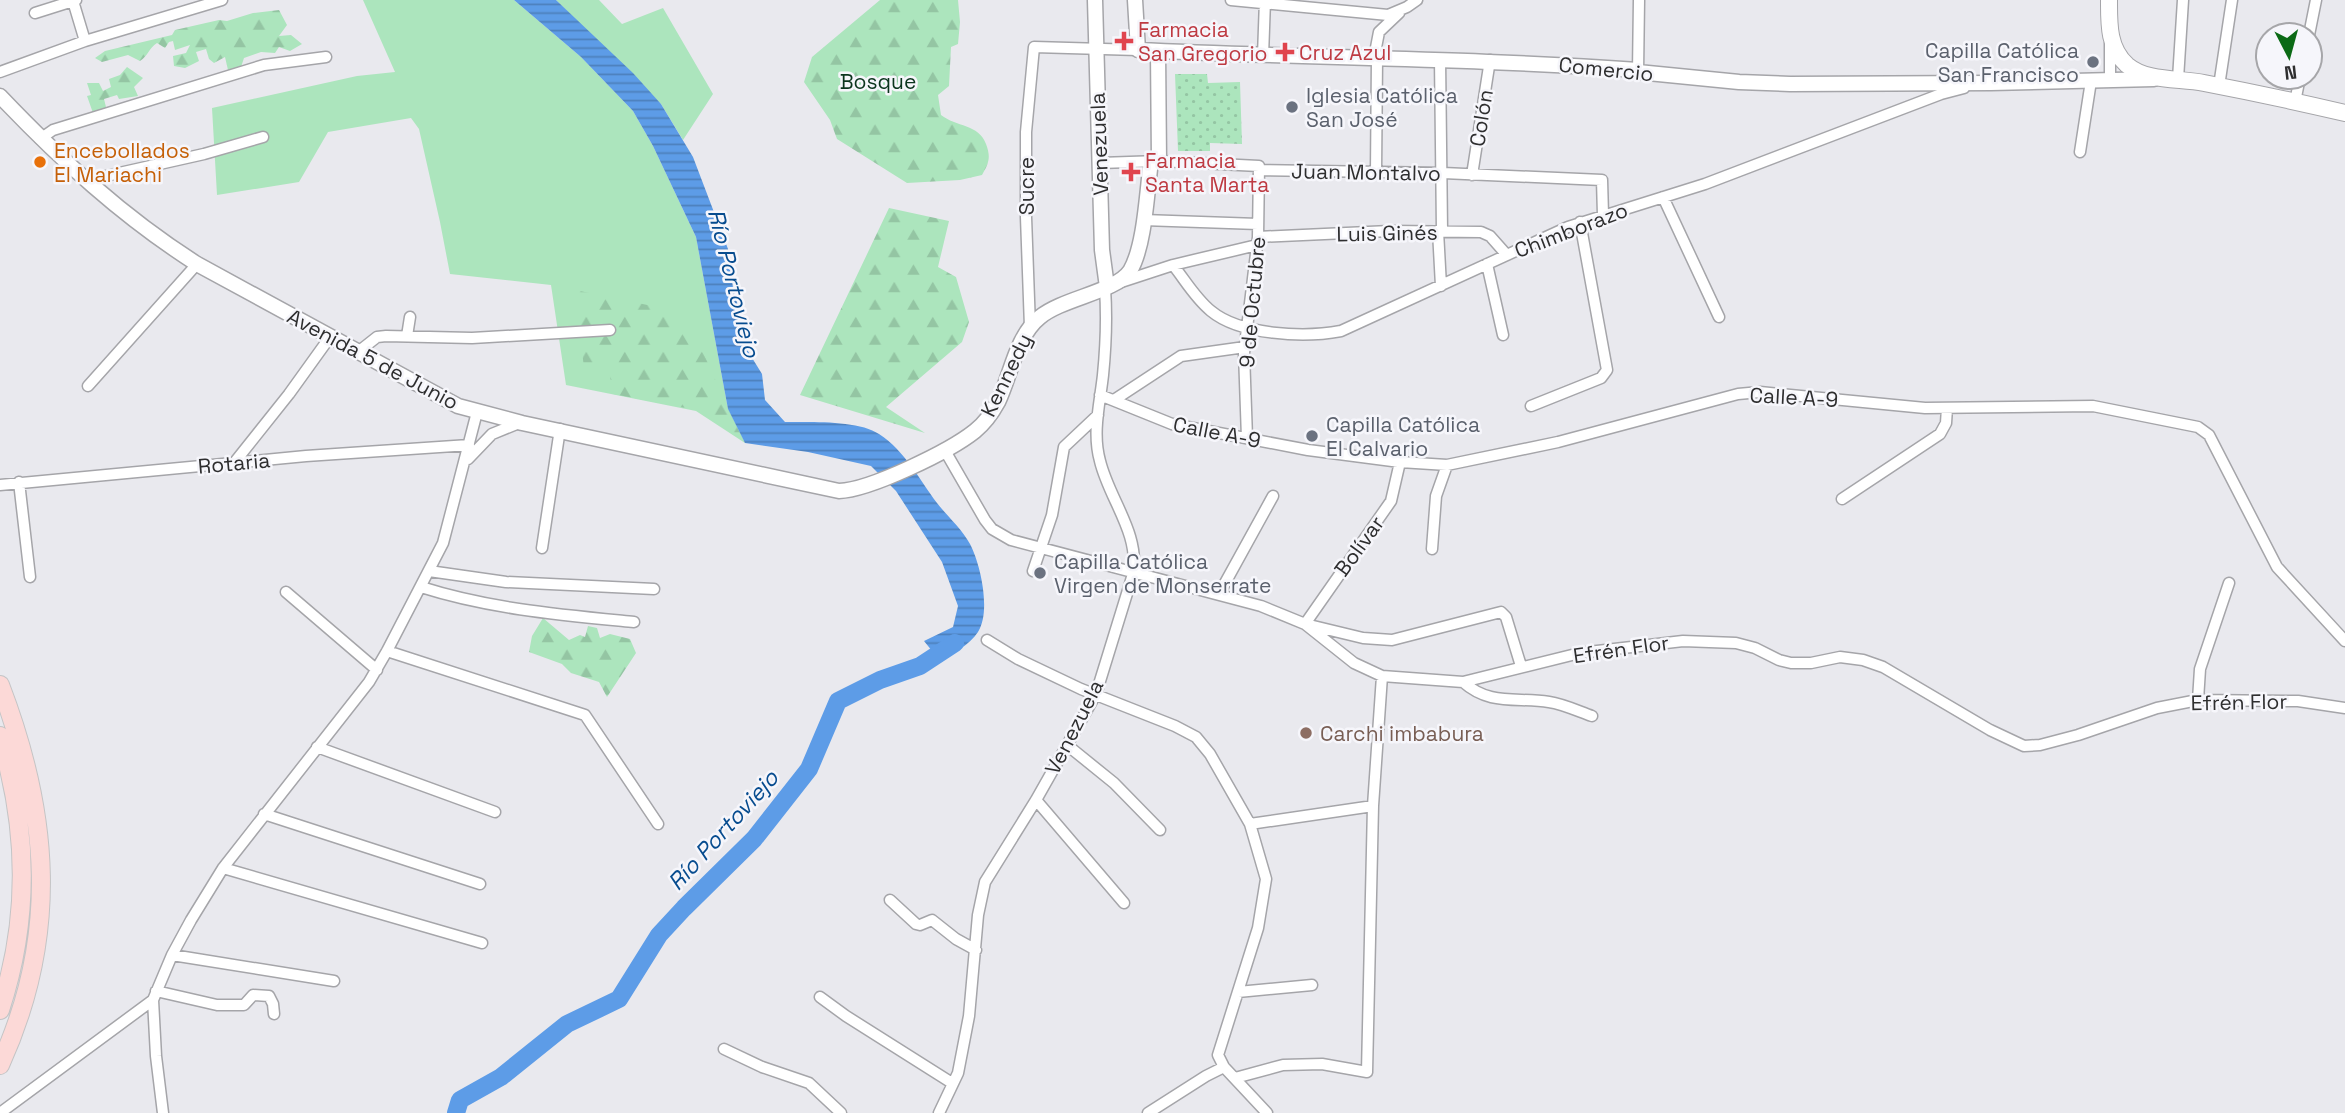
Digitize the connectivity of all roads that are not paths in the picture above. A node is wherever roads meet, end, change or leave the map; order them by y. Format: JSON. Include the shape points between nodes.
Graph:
{"nodes":[{"id":1,"x":74,"y":0,"type":"edge"},
{"id":2,"x":222,"y":0,"type":"edge"},
{"id":3,"x":1095,"y":0,"type":"edge"},
{"id":4,"x":1135,"y":0,"type":"edge"},
{"id":5,"x":1231,"y":0,"type":"edge"},
{"id":6,"x":1417,"y":0,"type":"edge"},
{"id":7,"x":1639,"y":0,"type":"edge"},
{"id":8,"x":2109,"y":0,"type":"edge"},
{"id":9,"x":2183,"y":0,"type":"edge"},
{"id":10,"x":2232,"y":0,"type":"edge"},
{"id":11,"x":2316,"y":0,"type":"edge"},
{"id":12,"x":1265,"y":1,"type":"edge"},
{"id":13,"x":1407,"y":8,"type":"junction"},
{"id":14,"x":35,"y":13,"type":"dead end"},
{"id":15,"x":1375,"y":14,"type":"junction"},
{"id":16,"x":2312,"y":21,"type":"edge"},
{"id":17,"x":2109,"y":31,"type":"junction"},
{"id":18,"x":85,"y":41,"type":"junction"},
{"id":19,"x":1034,"y":47,"type":"joint"},
{"id":20,"x":1097,"y":49,"type":"junction"},
{"id":21,"x":1138,"y":50,"type":"junction"},
{"id":22,"x":1158,"y":51,"type":"junction"},
{"id":23,"x":1263,"y":56,"type":"junction"},
{"id":24,"x":326,"y":57,"type":"dead end"},
{"id":25,"x":1375,"y":58,"type":"junction"},
{"id":26,"x":1440,"y":59,"type":"junction"},
{"id":27,"x":1490,"y":60,"type":"junction"},
{"id":28,"x":1638,"y":71,"type":"junction"},
{"id":29,"x":0,"y":72,"type":"edge"},
{"id":30,"x":2178,"y":79,"type":"junction"},
{"id":31,"x":2091,"y":80,"type":"junction"},
{"id":32,"x":2110,"y":80,"type":"junction"},
{"id":33,"x":1916,"y":82,"type":"junction"},
{"id":34,"x":1991,"y":83,"type":"junction"},
{"id":35,"x":2219,"y":86,"type":"junction"},
{"id":36,"x":2297,"y":91,"type":"edge"},
{"id":37,"x":0,"y":94,"type":"edge"},
{"id":38,"x":2295,"y":102,"type":"junction"},
{"id":39,"x":1915,"y":105,"type":"junction"},
{"id":40,"x":2345,"y":113,"type":"edge"},
{"id":41,"x":263,"y":138,"type":"dead end"},
{"id":42,"x":40,"y":139,"type":"junction"},
{"id":43,"x":2080,"y":152,"type":"dead end"},
{"id":44,"x":1155,"y":161,"type":"junction"},
{"id":45,"x":1100,"y":163,"type":"junction"},
{"id":46,"x":1259,"y":168,"type":"junction"},
{"id":47,"x":1376,"y":172,"type":"junction"},
{"id":48,"x":1442,"y":173,"type":"junction"},
{"id":49,"x":1472,"y":175,"type":"junction"},
{"id":50,"x":91,"y":186,"type":"junction"},
{"id":51,"x":1663,"y":197,"type":"junction"},
{"id":52,"x":1604,"y":215,"type":"junction"},
{"id":53,"x":1143,"y":220,"type":"junction"},
{"id":54,"x":1580,"y":222,"type":"junction"},
{"id":55,"x":1258,"y":224,"type":"junction"},
{"id":56,"x":1440,"y":231,"type":"junction"},
{"id":57,"x":1257,"y":241,"type":"junction"},
{"id":58,"x":1506,"y":254,"type":"junction"},
{"id":59,"x":197,"y":264,"type":"junction"},
{"id":60,"x":1487,"y":264,"type":"junction"},
{"id":61,"x":1173,"y":265,"type":"junction"},
{"id":62,"x":1109,"y":286,"type":"junction"},
{"id":63,"x":1441,"y":286,"type":"junction"},
{"id":64,"x":410,"y":317,"type":"dead end"},
{"id":65,"x":1719,"y":317,"type":"dead end"},
{"id":66,"x":1030,"y":327,"type":"junction"},
{"id":67,"x":1248,"y":328,"type":"junction"},
{"id":68,"x":610,"y":330,"type":"dead end"},
{"id":69,"x":1271,"y":332,"type":"junction"},
{"id":70,"x":1503,"y":335,"type":"dead end"},
{"id":71,"x":407,"y":336,"type":"junction"},
{"id":72,"x":330,"y":337,"type":"junction"},
{"id":73,"x":1245,"y":349,"type":"junction"},
{"id":74,"x":358,"y":352,"type":"junction"},
{"id":75,"x":88,"y":386,"type":"dead end"},
{"id":76,"x":1100,"y":395,"type":"junction"},
{"id":77,"x":1118,"y":397,"type":"junction"},
{"id":78,"x":1531,"y":406,"type":"dead end"},
{"id":79,"x":1947,"y":408,"type":"junction"},
{"id":80,"x":477,"y":412,"type":"junction"},
{"id":81,"x":1098,"y":415,"type":"junction"},
{"id":82,"x":522,"y":423,"type":"junction"},
{"id":83,"x":560,"y":429,"type":"junction"},
{"id":84,"x":1247,"y":438,"type":"junction"},
{"id":85,"x":469,"y":445,"type":"junction"},
{"id":86,"x":941,"y":451,"type":"junction"},
{"id":87,"x":1400,"y":462,"type":"junction"},
{"id":88,"x":234,"y":463,"type":"junction"},
{"id":89,"x":465,"y":463,"type":"junction"},
{"id":90,"x":1447,"y":465,"type":"junction"},
{"id":91,"x":19,"y":482,"type":"junction"},
{"id":92,"x":872,"y":484,"type":"joint"},
{"id":93,"x":0,"y":485,"type":"edge"},
{"id":94,"x":1273,"y":496,"type":"dead end"},
{"id":95,"x":1842,"y":499,"type":"dead end"},
{"id":96,"x":542,"y":548,"type":"dead end"},
{"id":97,"x":1432,"y":549,"type":"dead end"},
{"id":98,"x":1041,"y":550,"type":"junction"},
{"id":99,"x":1033,"y":570,"type":"dead end"},
{"id":100,"x":429,"y":571,"type":"junction"},
{"id":101,"x":1133,"y":574,"type":"junction"},
{"id":102,"x":30,"y":577,"type":"dead end"},
{"id":103,"x":2229,"y":583,"type":"dead end"},
{"id":104,"x":421,"y":587,"type":"junction"},
{"id":105,"x":654,"y":589,"type":"dead end"},
{"id":106,"x":286,"y":592,"type":"dead end"},
{"id":107,"x":1219,"y":594,"type":"junction"},
{"id":108,"x":634,"y":622,"type":"dead end"},
{"id":109,"x":1305,"y":624,"type":"junction"},
{"id":110,"x":987,"y":640,"type":"dead end"},
{"id":111,"x":2345,"y":641,"type":"edge"},
{"id":112,"x":387,"y":651,"type":"junction"},
{"id":113,"x":1521,"y":666,"type":"junction"},
{"id":114,"x":377,"y":670,"type":"junction"},
{"id":115,"x":1382,"y":676,"type":"junction"},
{"id":116,"x":1463,"y":682,"type":"junction"},
{"id":117,"x":0,"y":685,"type":"edge"},
{"id":118,"x":1096,"y":694,"type":"junction"},
{"id":119,"x":2198,"y":700,"type":"junction"},
{"id":120,"x":2345,"y":708,"type":"edge"},
{"id":121,"x":1592,"y":716,"type":"dead end"},
{"id":122,"x":0,"y":736,"type":"edge"},
{"id":123,"x":1067,"y":745,"type":"junction"},
{"id":124,"x":317,"y":747,"type":"junction"},
{"id":125,"x":1036,"y":800,"type":"junction"},
{"id":126,"x":1373,"y":806,"type":"junction"},
{"id":127,"x":495,"y":812,"type":"dead end"},
{"id":128,"x":264,"y":814,"type":"junction"},
{"id":129,"x":658,"y":824,"type":"dead end"},
{"id":130,"x":1250,"y":824,"type":"junction"},
{"id":131,"x":1160,"y":830,"type":"dead end"},
{"id":132,"x":223,"y":868,"type":"junction"},
{"id":133,"x":480,"y":884,"type":"dead end"},
{"id":134,"x":890,"y":900,"type":"dead end"},
{"id":135,"x":1124,"y":903,"type":"dead end"},
{"id":136,"x":482,"y":943,"type":"dead end"},
{"id":137,"x":976,"y":950,"type":"junction"},
{"id":138,"x":172,"y":955,"type":"junction"},
{"id":139,"x":334,"y":981,"type":"dead end"},
{"id":140,"x":1312,"y":985,"type":"dead end"},
{"id":141,"x":1238,"y":992,"type":"junction"},
{"id":142,"x":154,"y":996,"type":"junction"},
{"id":143,"x":820,"y":997,"type":"dead end"},
{"id":144,"x":0,"y":1010,"type":"edge"},
{"id":145,"x":274,"y":1014,"type":"dead end"},
{"id":146,"x":724,"y":1049,"type":"dead end"},
{"id":147,"x":0,"y":1065,"type":"edge"},
{"id":148,"x":1224,"y":1067,"type":"junction"},
{"id":149,"x":1234,"y":1078,"type":"junction"},
{"id":150,"x":952,"y":1083,"type":"junction"},
{"id":151,"x":0,"y":1113,"type":"edge"},
{"id":152,"x":163,"y":1113,"type":"edge"},
{"id":153,"x":841,"y":1113,"type":"edge"},
{"id":154,"x":939,"y":1113,"type":"edge"},
{"id":155,"x":1148,"y":1113,"type":"edge"},
{"id":156,"x":1266,"y":1113,"type":"edge"}],
"edges":[{"from":1,"to":14,"type":"street"},
{"from":1,"to":18,"type":"street"},
{"from":2,"to":18,"type":"street"},
{"from":3,"to":20,"type":"street","name":"Venezuela"},
{"from":4,"to":21,"type":"street"},
{"from":5,"to":12,"type":"street"},
{"from":6,"to":13,"type":"street"},
{"from":7,"to":28,"type":"street"},
{"from":8,"to":17,"type":"main road"},
{"from":9,"to":30,"type":"street"},
{"from":10,"to":35,"type":"street"},
{"from":11,"to":16,"type":"street"},
{"from":12,"to":15,"type":"street"},
{"from":12,"to":23,"type":"street"},
{"from":13,"to":15,"type":"street"},
{"from":13,"to":25,"type":"street","via":[[1379,32]]},
{"from":15,"to":25,"type":"street"},
{"from":17,"to":30,"type":"main road","via":[[2116,51],[2132,68]]},
{"from":17,"to":32,"type":"street"},
{"from":18,"to":29,"type":"street"},
{"from":19,"to":20,"type":"street","name":"Comercio"},
{"from":19,"to":66,"type":"street","name":"Sucre","via":[[1026,132]]},
{"from":20,"to":21,"type":"street","name":"Comercio"},
{"from":20,"to":45,"type":"street","name":"Venezuela"},
{"from":21,"to":22,"type":"street","name":"Comercio"},
{"from":22,"to":23,"type":"street","name":"Comercio"},
{"from":22,"to":44,"type":"street"},
{"from":23,"to":25,"type":"street","name":"Comercio"},
{"from":24,"to":42,"type":"street","via":[[264,65],[53,130]]},
{"from":25,"to":26,"type":"street","name":"Comercio"},
{"from":25,"to":47,"type":"street"},
{"from":26,"to":27,"type":"street","name":"Comercio"},
{"from":26,"to":48,"type":"street"},
{"from":27,"to":28,"type":"street","name":"Comercio"},
{"from":27,"to":49,"type":"street","name":"Colón"},
{"from":28,"to":33,"type":"street","name":"Comercio","via":[[1739,82]]},
{"from":30,"to":32,"type":"street","name":"Comercio"},
{"from":30,"to":35,"type":"main road"},
{"from":31,"to":32,"type":"street","name":"Comercio"},
{"from":31,"to":34,"type":"street","name":"Comercio"},
{"from":31,"to":43,"type":"street"},
{"from":33,"to":34,"type":"street","name":"Comercio"},
{"from":33,"to":39,"type":"street","via":[[1921,94]]},
{"from":34,"to":39,"type":"street","name":"Chimborazo","via":[[1955,89]]},
{"from":35,"to":38,"type":"main road"},
{"from":36,"to":38,"type":"street"},
{"from":37,"to":42,"type":"street","name":"Avenida 5 de Junio"},
{"from":38,"to":40,"type":"main road"},
{"from":39,"to":51,"type":"street","name":"Chimborazo"},
{"from":41,"to":50,"type":"street","via":[[106,176]]},
{"from":42,"to":50,"type":"street","name":"Avenida 5 de Junio"},
{"from":44,"to":45,"type":"street","name":"Juan Montalvo"},
{"from":44,"to":46,"type":"street","name":"Juan Montalvo"},
{"from":44,"to":53,"type":"street"},
{"from":45,"to":62,"type":"street","name":"Venezuela","via":[[1102,250]]},
{"from":46,"to":47,"type":"street","name":"Juan Montalvo"},
{"from":46,"to":55,"type":"street","name":"9 de Octubre"},
{"from":47,"to":48,"type":"street","name":"Juan Montalvo"},
{"from":48,"to":49,"type":"street","name":"Juan Montalvo"},
{"from":48,"to":56,"type":"street"},
{"from":49,"to":52,"type":"street","name":"Juan Montalvo","via":[[1602,180]]},
{"from":50,"to":59,"type":"street","name":"Avenida 5 de Junio"},
{"from":51,"to":52,"type":"street","name":"Chimborazo"},
{"from":51,"to":65,"type":"street"},
{"from":52,"to":54,"type":"street","name":"Chimborazo"},
{"from":53,"to":55,"type":"street"},
{"from":53,"to":62,"type":"street","via":[[1127,275]]},
{"from":54,"to":58,"type":"street","name":"Chimborazo"},
{"from":54,"to":78,"type":"street","via":[[1607,370],[1601,378]]},
{"from":55,"to":57,"type":"street","name":"9 de Octubre"},
{"from":56,"to":57,"type":"street","name":"Luis Ginés"},
{"from":56,"to":58,"type":"street","name":"Luis Ginés","via":[[1485,232]]},
{"from":56,"to":63,"type":"street"},
{"from":57,"to":61,"type":"street","name":"Luis Ginés"},
{"from":57,"to":67,"type":"street","name":"9 de Octubre"},
{"from":58,"to":60,"type":"street","name":"Chimborazo"},
{"from":59,"to":72,"type":"street","name":"Avenida 5 de Junio"},
{"from":59,"to":75,"type":"street"},
{"from":60,"to":63,"type":"street","name":"Chimborazo"},
{"from":60,"to":70,"type":"street"},
{"from":61,"to":62,"type":"street","name":"Luis Ginés"},
{"from":61,"to":67,"type":"street","name":"Chimborazo","via":[[1209,310]]},
{"from":62,"to":66,"type":"street","name":"Kennedy","via":[[1053,308]]},
{"from":62,"to":76,"type":"street","name":"Venezuela"},
{"from":63,"to":69,"type":"street","name":"Chimborazo","via":[[1341,331]]},
{"from":64,"to":71,"type":"street"},
{"from":66,"to":86,"type":"street","name":"Kennedy","via":[[988,418]]},
{"from":67,"to":69,"type":"street","name":"Chimborazo"},
{"from":67,"to":73,"type":"street","name":"9 de Octubre"},
{"from":68,"to":71,"type":"street","via":[[472,338]]},
{"from":69,"to":73,"type":"street"},
{"from":71,"to":74,"type":"street","via":[[377,337]]},
{"from":72,"to":74,"type":"street","name":"Avenida 5 de Junio"},
{"from":72,"to":88,"type":"street"},
{"from":73,"to":77,"type":"street","via":[[1181,356]]},
{"from":73,"to":84,"type":"street","name":"9 de Octubre"},
{"from":74,"to":80,"type":"street","name":"Avenida 5 de Junio","via":[[432,394]]},
{"from":76,"to":77,"type":"street","name":"Calle A-9"},
{"from":76,"to":81,"type":"street","name":"Venezuela"},
{"from":77,"to":84,"type":"street","name":"Calle A-9","via":[[1132,408],[1172,424]]},
{"from":79,"to":90,"type":"street","name":"Calle A-9","via":[[1738,394],[1558,442]]},
{"from":79,"to":95,"type":"street","via":[[1940,434]]},
{"from":79,"to":111,"type":"street","name":"Calle A-9","via":[[2093,407],[2197,427],[2217,447],[2277,567]]},
{"from":80,"to":82,"type":"street","name":"Avenida 5 de Junio"},
{"from":80,"to":85,"type":"street"},
{"from":81,"to":98,"type":"street","via":[[1064,447]]},
{"from":81,"to":101,"type":"street","name":"Venezuela","via":[[1099,458],[1133,544]]},
{"from":82,"to":83,"type":"street","name":"Avenida 5 de Junio"},
{"from":82,"to":89,"type":"street","via":[[485,439]]},
{"from":83,"to":92,"type":"street","name":"Avenida 5 de Junio","via":[[839,491]]},
{"from":83,"to":96,"type":"street"},
{"from":84,"to":87,"type":"street","name":"Calle A-9"},
{"from":85,"to":88,"type":"street","name":"Rotaria"},
{"from":85,"to":89,"type":"street"},
{"from":86,"to":92,"type":"street","name":"Kennedy"},
{"from":86,"to":98,"type":"street","name":"Efrén Flor","via":[[992,528]]},
{"from":87,"to":90,"type":"street","name":"Calle A-9"},
{"from":87,"to":109,"type":"street","name":"Bolívar","via":[[1391,501]]},
{"from":88,"to":91,"type":"street","name":"Rotaria"},
{"from":89,"to":100,"type":"street","via":[[448,529]]},
{"from":90,"to":97,"type":"street","via":[[1436,496]]},
{"from":91,"to":93,"type":"street","name":"Rotaria"},
{"from":91,"to":102,"type":"street"},
{"from":94,"to":107,"type":"street"},
{"from":98,"to":99,"type":"street"},
{"from":98,"to":101,"type":"street","name":"Efrén Flor"},
{"from":100,"to":104,"type":"street"},
{"from":100,"to":105,"type":"street","via":[[506,582]]},
{"from":101,"to":107,"type":"street","name":"Efrén Flor"},
{"from":101,"to":118,"type":"street","name":"Venezuela"},
{"from":103,"to":119,"type":"street","via":[[2200,669]]},
{"from":104,"to":108,"type":"street","via":[[528,611]]},
{"from":104,"to":112,"type":"street"},
{"from":106,"to":114,"type":"street"},
{"from":107,"to":109,"type":"street","name":"Efrén Flor"},
{"from":109,"to":113,"type":"street","via":[[1392,640],[1501,612]]},
{"from":109,"to":115,"type":"street","name":"Efrén Flor","via":[[1354,663]]},
{"from":110,"to":118,"type":"street"},
{"from":112,"to":114,"type":"street"},
{"from":112,"to":129,"type":"street","via":[[584,716]]},
{"from":113,"to":116,"type":"street","name":"Efrén Flor"},
{"from":113,"to":119,"type":"street","name":"Efrén Flor","via":[[1580,653],[1683,641],[1736,643],[1791,663],[1840,657],[1863,660],[2024,746]]},
{"from":114,"to":124,"type":"street"},
{"from":115,"to":116,"type":"street","name":"Efrén Flor"},
{"from":115,"to":126,"type":"street"},
{"from":116,"to":121,"type":"street","via":[[1486,696],[1549,702]]},
{"from":117,"to":147,"type":"main road","via":[[33,791],[42,880],[30,977]]},
{"from":118,"to":123,"type":"street","name":"Venezuela"},
{"from":118,"to":130,"type":"street","via":[[1196,737]]},
{"from":119,"to":120,"type":"street","name":"Efrén Flor","via":[[2298,701]]},
{"from":122,"to":144,"type":"main road","via":[[14,788],[23,870],[19,935]]},
{"from":123,"to":125,"type":"street","name":"Venezuela"},
{"from":123,"to":131,"type":"street","via":[[1114,783]]},
{"from":124,"to":127,"type":"street"},
{"from":124,"to":128,"type":"street"},
{"from":125,"to":135,"type":"street"},
{"from":125,"to":137,"type":"street","name":"Venezuela","via":[[985,881]]},
{"from":126,"to":130,"type":"street"},
{"from":126,"to":149,"type":"street","via":[[1367,1072],[1322,1064],[1283,1065]]},
{"from":128,"to":132,"type":"street"},
{"from":128,"to":133,"type":"street"},
{"from":130,"to":141,"type":"street","via":[[1266,879],[1258,928]]},
{"from":132,"to":136,"type":"street"},
{"from":132,"to":138,"type":"street"},
{"from":134,"to":137,"type":"street","via":[[916,924],[932,920]]},
{"from":137,"to":150,"type":"street","name":"Venezuela","via":[[969,1016]]},
{"from":138,"to":139,"type":"street"},
{"from":138,"to":142,"type":"street"},
{"from":140,"to":141,"type":"street"},
{"from":141,"to":148,"type":"street","via":[[1218,1055]]},
{"from":142,"to":145,"type":"street","via":[[244,1006],[253,995],[269,996]]},
{"from":142,"to":151,"type":"street"},
{"from":142,"to":152,"type":"street"},
{"from":143,"to":150,"type":"street"},
{"from":146,"to":153,"type":"street","via":[[809,1083]]},
{"from":148,"to":149,"type":"street"},
{"from":148,"to":155,"type":"street"},
{"from":149,"to":156,"type":"street"},
{"from":150,"to":154,"type":"street","name":"Venezuela"}]}
